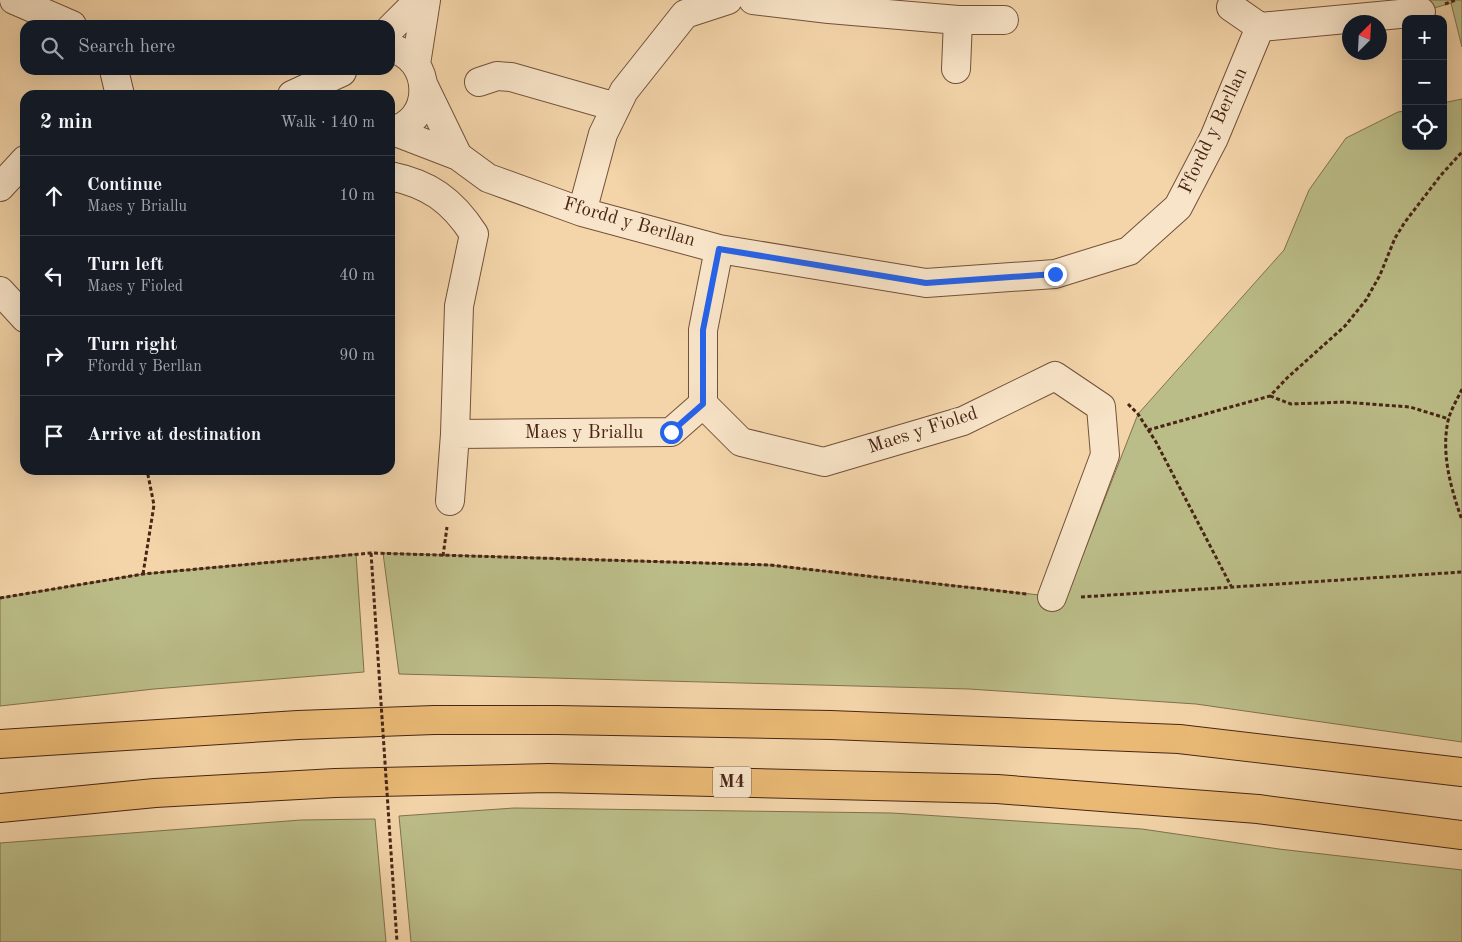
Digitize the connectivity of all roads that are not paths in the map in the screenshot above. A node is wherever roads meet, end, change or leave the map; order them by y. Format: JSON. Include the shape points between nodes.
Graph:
{"nodes":[{"id":1,"x":419,"y":0,"type":"edge"},
{"id":2,"x":426,"y":0,"type":"edge"},
{"id":3,"x":728,"y":0,"type":"edge"},
{"id":4,"x":753,"y":0,"type":"edge"},
{"id":5,"x":20,"y":1,"type":"edge"},
{"id":6,"x":1231,"y":7,"type":"dead end"},
{"id":7,"x":1421,"y":12,"type":"dead end"},
{"id":8,"x":61,"y":20,"type":"edge"},
{"id":9,"x":958,"y":20,"type":"junction"},
{"id":10,"x":1004,"y":20,"type":"dead end"},
{"id":11,"x":395,"y":24,"type":"edge"},
{"id":12,"x":1260,"y":27,"type":"junction"},
{"id":13,"x":395,"y":50,"type":"edge"},
{"id":14,"x":956,"y":69,"type":"dead end"},
{"id":15,"x":115,"y":75,"type":"edge"},
{"id":16,"x":420,"y":75,"type":"junction"},
{"id":17,"x":341,"y":79,"type":"edge"},
{"id":18,"x":479,"y":82,"type":"dead end"},
{"id":19,"x":119,"y":90,"type":"edge"},
{"id":20,"x":307,"y":90,"type":"edge"},
{"id":21,"x":616,"y":107,"type":"junction"},
{"id":22,"x":395,"y":129,"type":"edge"},
{"id":23,"x":395,"y":132,"type":"edge"},
{"id":24,"x":458,"y":156,"type":"junction"},
{"id":25,"x":20,"y":165,"type":"edge"},
{"id":26,"x":395,"y":177,"type":"edge"},
{"id":27,"x":0,"y":187,"type":"edge"},
{"id":28,"x":582,"y":212,"type":"junction"},
{"id":29,"x":719,"y":249,"type":"junction"},
{"id":30,"x":0,"y":291,"type":"edge"},
{"id":31,"x":20,"y":313,"type":"edge"},
{"id":32,"x":703,"y":404,"type":"junction"},
{"id":33,"x":455,"y":434,"type":"junction"},
{"id":34,"x":450,"y":501,"type":"dead end"},
{"id":35,"x":1052,"y":597,"type":"road end"},
{"id":36,"x":0,"y":744,"type":"edge"},
{"id":37,"x":1462,"y":772,"type":"edge"},
{"id":38,"x":0,"y":808,"type":"edge"},
{"id":39,"x":1462,"y":835,"type":"edge"}],
"edges":[{"from":1,"to":11,"type":"street"},
{"from":2,"to":16,"type":"street"},
{"from":3,"to":21,"type":"street","via":[[684,14],[624,91]]},
{"from":4,"to":9,"type":"street"},
{"from":5,"to":8,"type":"street"},
{"from":6,"to":12,"type":"street"},
{"from":7,"to":12,"type":"street"},
{"from":9,"to":10,"type":"street"},
{"from":9,"to":14,"type":"street"},
{"from":12,"to":29,"type":"street","name":"Ffordd y Berllan","via":[[1214,138],[1178,206],[1129,251],[1055,274],[926,283]]},
{"from":13,"to":16,"type":"street","via":[[407,55]]},
{"from":15,"to":19,"type":"street"},
{"from":16,"to":22,"type":"street","via":[[423,101],[417,114],[406,125]]},
{"from":16,"to":24,"type":"street","name":"Ffordd y Berllan"},
{"from":17,"to":20,"type":"street"},
{"from":18,"to":21,"type":"street","via":[[497,76],[511,77]]},
{"from":21,"to":28,"type":"street","via":[[603,134]]},
{"from":23,"to":24,"type":"street","name":"Ffordd y Berllan"},
{"from":24,"to":28,"type":"street","name":"Ffordd y Berllan","via":[[488,178]]},
{"from":25,"to":27,"type":"street"},
{"from":26,"to":33,"type":"street","via":[[437,192],[462,216],[474,234],[459,306]]},
{"from":28,"to":29,"type":"street","name":"Ffordd y Berllan"},
{"from":29,"to":32,"type":"street","via":[[703,330]]},
{"from":30,"to":31,"type":"street"},
{"from":32,"to":33,"type":"street","name":"Maes y Briallu","via":[[671,432]]},
{"from":32,"to":35,"type":"street","name":"Maes y Fioled","via":[[742,442],[824,462],[963,421],[1055,376],[1101,407],[1105,455]]},
{"from":33,"to":34,"type":"street"},
{"from":36,"to":37,"type":"highway","via":[[298,725],[567,720],[1179,739]]},
{"from":38,"to":39,"type":"highway","number":"M4","via":[[155,793],[335,783],[558,779],[997,789],[1258,809]]}]}
